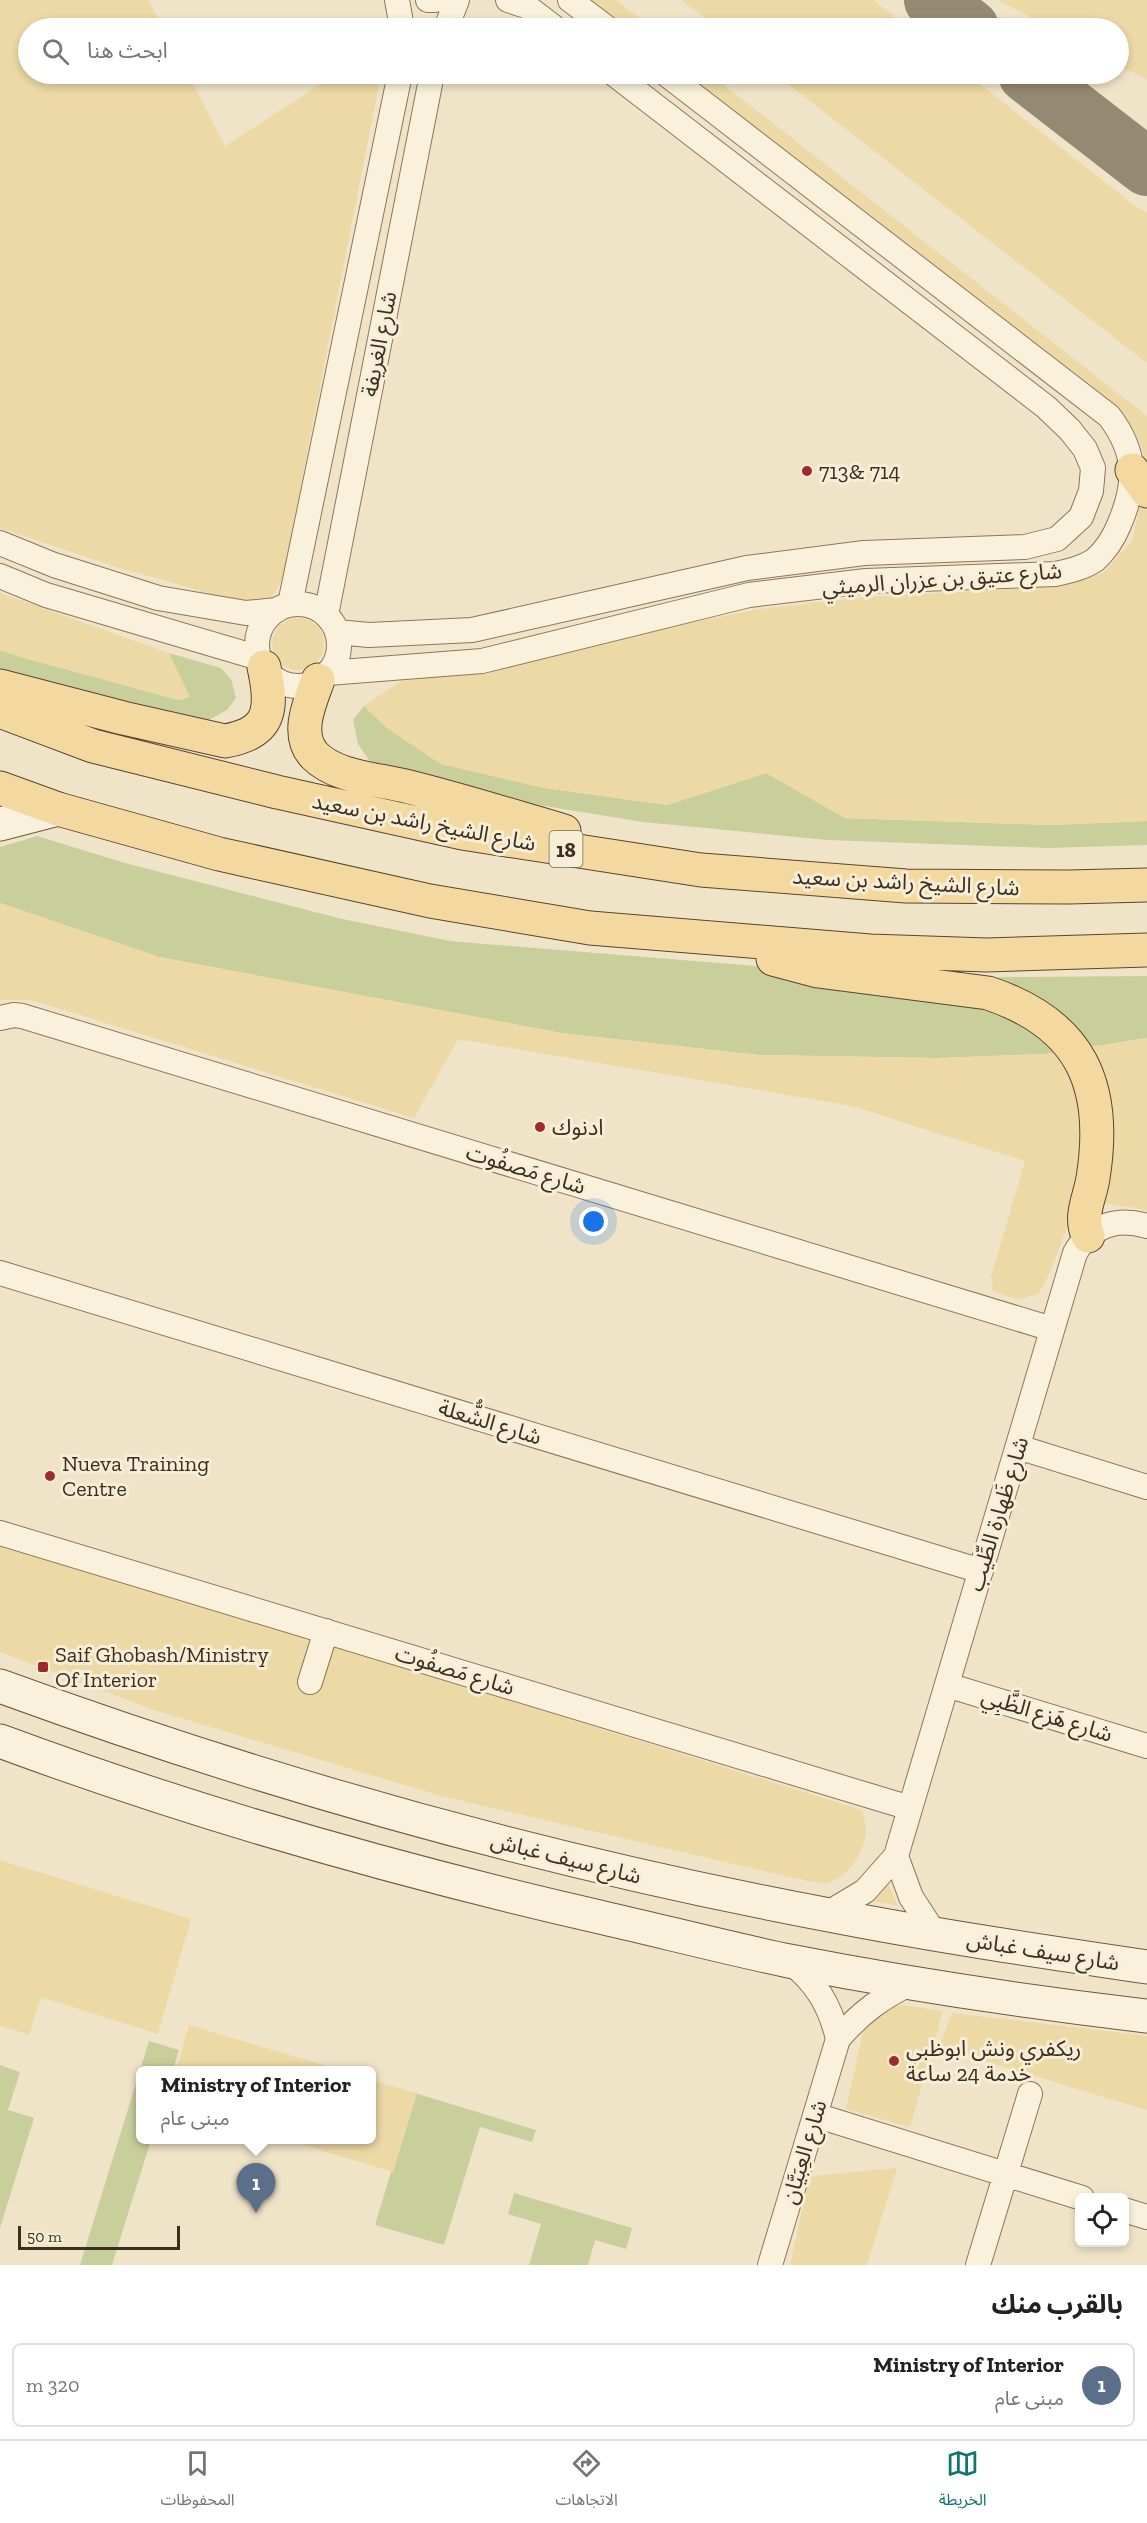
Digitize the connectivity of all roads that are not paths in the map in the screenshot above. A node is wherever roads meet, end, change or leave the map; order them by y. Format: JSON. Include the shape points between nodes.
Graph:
{"nodes":[{"id":1,"x":397,"y":0,"type":"edge"},
{"id":2,"x":428,"y":0,"type":"edge"},
{"id":3,"x":435,"y":0,"type":"edge"},
{"id":4,"x":457,"y":0,"type":"edge"},
{"id":5,"x":508,"y":0,"type":"edge"},
{"id":6,"x":570,"y":0,"type":"edge"},
{"id":7,"x":400,"y":18,"type":"edge"},
{"id":8,"x":450,"y":18,"type":"edge"},
{"id":9,"x":542,"y":18,"type":"edge"},
{"id":10,"x":594,"y":18,"type":"edge"},
{"id":11,"x":398,"y":84,"type":"edge"},
{"id":12,"x":430,"y":84,"type":"edge"},
{"id":13,"x":627,"y":84,"type":"edge"},
{"id":14,"x":679,"y":84,"type":"edge"},
{"id":15,"x":1140,"y":480,"type":"edge"},
{"id":16,"x":0,"y":543,"type":"edge"},
{"id":17,"x":0,"y":576,"type":"edge"},
{"id":18,"x":283,"y":607,"type":"junction"},
{"id":19,"x":332,"y":623,"type":"junction"},
{"id":20,"x":261,"y":663,"type":"junction"},
{"id":21,"x":323,"y":677,"type":"junction"},
{"id":22,"x":0,"y":686,"type":"edge"},
{"id":23,"x":0,"y":711,"type":"edge"},
{"id":24,"x":0,"y":788,"type":"edge"},
{"id":25,"x":58,"y":809,"type":"junction"},
{"id":26,"x":0,"y":824,"type":"edge"},
{"id":27,"x":701,"y":870,"type":"junction"},
{"id":28,"x":1147,"y":885,"type":"edge"},
{"id":29,"x":727,"y":941,"type":"junction"},
{"id":30,"x":1147,"y":950,"type":"edge"},
{"id":31,"x":0,"y":1010,"type":"edge"},
{"id":32,"x":0,"y":1018,"type":"edge"},
{"id":33,"x":1087,"y":1201,"type":"junction"},
{"id":34,"x":1118,"y":1222,"type":"junction"},
{"id":35,"x":1147,"y":1226,"type":"edge"},
{"id":36,"x":1088,"y":1236,"type":"junction"},
{"id":37,"x":0,"y":1273,"type":"edge"},
{"id":38,"x":1052,"y":1329,"type":"junction"},
{"id":39,"x":1017,"y":1447,"type":"junction"},
{"id":40,"x":1147,"y":1486,"type":"edge"},
{"id":41,"x":0,"y":1533,"type":"edge"},
{"id":42,"x":981,"y":1572,"type":"junction"},
{"id":43,"x":326,"y":1631,"type":"junction"},
{"id":44,"x":310,"y":1682,"type":"dead end"},
{"id":45,"x":947,"y":1684,"type":"junction"},
{"id":46,"x":0,"y":1686,"type":"edge"},
{"id":47,"x":0,"y":1741,"type":"edge"},
{"id":48,"x":1147,"y":1746,"type":"edge"},
{"id":49,"x":910,"y":1808,"type":"junction"},
{"id":50,"x":896,"y":1856,"type":"junction"},
{"id":51,"x":825,"y":1915,"type":"junction"},
{"id":52,"x":935,"y":1934,"type":"junction"},
{"id":53,"x":789,"y":1961,"type":"junction"},
{"id":54,"x":1147,"y":1967,"type":"edge"},
{"id":55,"x":914,"y":1982,"type":"junction"},
{"id":56,"x":1147,"y":2016,"type":"edge"},
{"id":57,"x":838,"y":2039,"type":"junction"},
{"id":58,"x":1030,"y":2094,"type":"dead end"},
{"id":59,"x":815,"y":2115,"type":"junction"},
{"id":60,"x":1005,"y":2175,"type":"junction"},
{"id":61,"x":1075,"y":2196,"type":"edge"},
{"id":62,"x":1129,"y":2211,"type":"edge"},
{"id":63,"x":1147,"y":2217,"type":"edge"},
{"id":64,"x":770,"y":2265,"type":"edge"},
{"id":65,"x":978,"y":2265,"type":"edge"}],
"edges":[{"from":1,"to":7,"type":"street"},
{"from":2,"to":3,"type":"street"},
{"from":4,"to":8,"type":"street"},
{"from":5,"to":9,"type":"street","via":[[526,6]]},
{"from":6,"to":10,"type":"street"},
{"from":11,"to":18,"type":"street","name":"شارع الغريفة"},
{"from":12,"to":19,"type":"street","name":"شارع الغريفة"},
{"from":13,"to":19,"type":"street","name":"شارع عتيق بن عزران الرميثي","via":[[1046,407],[1085,449],[1093,468],[1091,491],[1081,517],[1057,539],[1025,547],[864,553],[747,568],[472,630],[369,635]]},
{"from":14,"to":15,"type":"street","name":"شارع عتيق بن عزران الرميثي","via":[[1109,416],[1121,432]]},
{"from":15,"to":21,"type":"street","name":"شارع عتيق بن عزران الرميثي","via":[[1132,488],[1113,537],[1096,559],[1055,574],[866,581],[749,595],[482,661]]},
{"from":16,"to":18,"type":"street","via":[[54,565],[158,598],[246,614]]},
{"from":17,"to":20,"type":"street","via":[[46,595]]},
{"from":18,"to":19,"type":"street","via":[[316,607]]},
{"from":18,"to":20,"type":"street","via":[[266,619],[259,631]]},
{"from":19,"to":21,"type":"street","via":[[338,654]]},
{"from":20,"to":21,"type":"street","via":[[282,683],[300,685]]},
{"from":20,"to":22,"type":"main road","via":[[269,700],[267,717],[260,728],[242,738],[225,741]]},
{"from":21,"to":27,"type":"main road","via":[[307,712],[305,733],[313,754],[325,764]]},
{"from":23,"to":27,"type":"main road","name":"شارع الشيخ راشد بن سعيد","number":"18","via":[[93,746],[277,792],[462,833]]},
{"from":24,"to":25,"type":"main road"},
{"from":25,"to":26,"type":"street"},
{"from":25,"to":29,"type":"main road","via":[[219,854],[430,901],[590,928]]},
{"from":27,"to":28,"type":"main road","name":"شارع الشيخ راشد بن سعيد","number":"18","via":[[906,886]]},
{"from":29,"to":30,"type":"main road","via":[[987,955]]},
{"from":29,"to":33,"type":"main road","via":[[818,971],[988,993],[1039,1016],[1060,1034],[1090,1081],[1097,1108],[1098,1138]]},
{"from":31,"to":32,"type":"street"},
{"from":32,"to":38,"type":"street","name":"شارع مَصفُوت","via":[[22,1016]]},
{"from":33,"to":34,"type":"street","via":[[1113,1209]]},
{"from":33,"to":36,"type":"main road","via":[[1084,1218]]},
{"from":34,"to":35,"type":"street"},
{"from":34,"to":36,"type":"street"},
{"from":36,"to":38,"type":"street","name":"شارع ظَهارة الطِّيب","via":[[1075,1252]]},
{"from":37,"to":42,"type":"street","name":"شارع الشُّعلة"},
{"from":38,"to":39,"type":"street","name":"شارع ظَهارة الطِّيب"},
{"from":39,"to":40,"type":"street"},
{"from":39,"to":42,"type":"street","name":"شارع ظَهارة الطِّيب"},
{"from":41,"to":43,"type":"street","name":"شارع مَصفُوت"},
{"from":42,"to":45,"type":"street","name":"شارع ظَهارة الطِّيب"},
{"from":43,"to":44,"type":"street"},
{"from":43,"to":49,"type":"street","name":"شارع مَصفُوت"},
{"from":45,"to":48,"type":"street","name":"شارع هَزع الظَّبِي"},
{"from":45,"to":49,"type":"street","name":"شارع ظَهارة الطِّيب"},
{"from":46,"to":51,"type":"street","name":"شارع سيف غباش","via":[[169,1745],[382,1810],[639,1875]]},
{"from":47,"to":53,"type":"street","via":[[315,1844],[549,1905]]},
{"from":49,"to":50,"type":"street","name":"شارع ظَهارة الطِّيب"},
{"from":50,"to":51,"type":"street","name":"شارع ظَهارة الطِّيب","via":[[865,1891]]},
{"from":50,"to":52,"type":"street","via":[[911,1897]]},
{"from":51,"to":52,"type":"street","name":"شارع سيف غباش"},
{"from":52,"to":54,"type":"street","name":"شارع سيف غباش"},
{"from":53,"to":55,"type":"street"},
{"from":53,"to":57,"type":"street","via":[[804,1972],[824,1998]]},
{"from":55,"to":56,"type":"street","via":[[1023,2001]]},
{"from":55,"to":57,"type":"street","name":"شارع العِبَيَّان","via":[[880,2000]]},
{"from":57,"to":59,"type":"street","name":"شارع العِبَيَّان"},
{"from":58,"to":60,"type":"street"},
{"from":59,"to":60,"type":"street"},
{"from":59,"to":64,"type":"street","name":"شارع العِبَيَّان"},
{"from":60,"to":61,"type":"street"},
{"from":60,"to":65,"type":"street"},
{"from":62,"to":63,"type":"street"}]}
